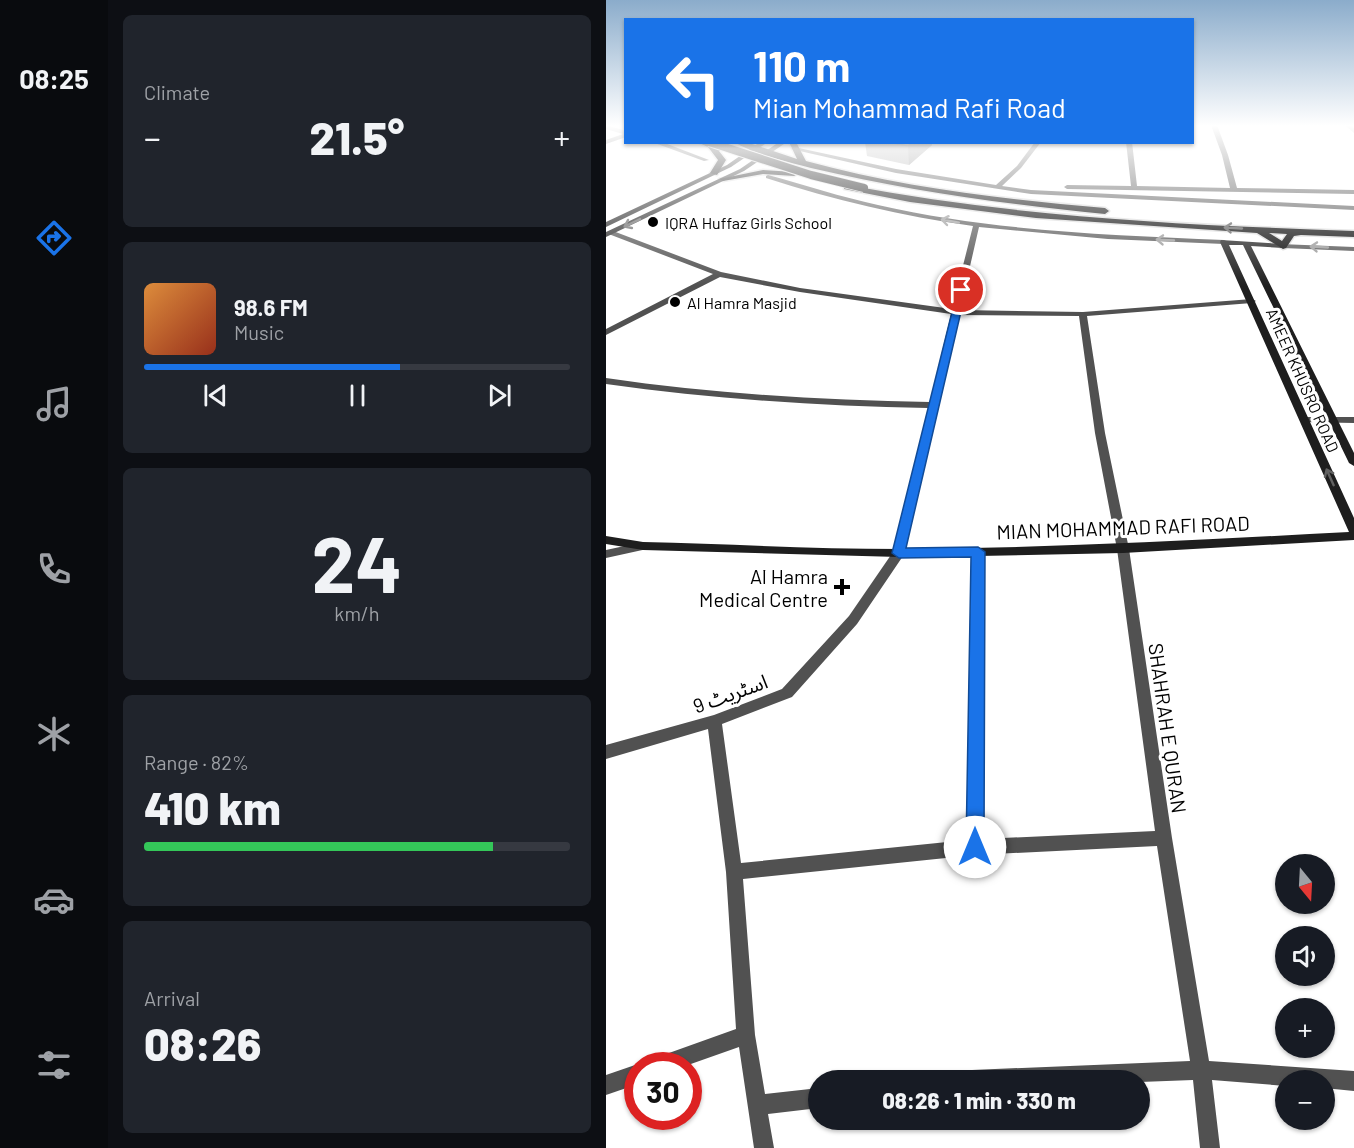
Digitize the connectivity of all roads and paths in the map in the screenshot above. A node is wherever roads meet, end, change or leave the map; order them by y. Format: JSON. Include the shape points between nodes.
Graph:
{"nodes":[{"id":1,"x":704,"y":179,"type":"edge"},
{"id":2,"x":723,"y":179,"type":"edge"},
{"id":3,"x":772,"y":179,"type":"edge"},
{"id":4,"x":811,"y":179,"type":"edge"},
{"id":5,"x":829,"y":179,"type":"edge"},
{"id":6,"x":842,"y":179,"type":"edge"},
{"id":7,"x":861,"y":179,"type":"edge"},
{"id":8,"x":944,"y":179,"type":"edge"},
{"id":9,"x":1007,"y":179,"type":"edge"},
{"id":10,"x":1133,"y":179,"type":"edge"},
{"id":11,"x":1231,"y":179,"type":"edge"},
{"id":12,"x":820,"y":181,"type":"junction"},
{"id":13,"x":867,"y":186,"type":"junction"},
{"id":14,"x":1134,"y":187,"type":"junction"},
{"id":15,"x":997,"y":188,"type":"junction"},
{"id":16,"x":1233,"y":189,"type":"junction"},
{"id":17,"x":805,"y":190,"type":"junction"},
{"id":18,"x":1354,"y":192,"type":"edge"},
{"id":19,"x":1354,"y":208,"type":"edge"},
{"id":20,"x":1116,"y":212,"type":"dead end"},
{"id":21,"x":1127,"y":213,"type":"dead end"},
{"id":22,"x":1250,"y":220,"type":"dead end"},
{"id":23,"x":1175,"y":225,"type":"junction"},
{"id":24,"x":1354,"y":225,"type":"edge"},
{"id":25,"x":976,"y":226,"type":"junction"},
{"id":26,"x":1257,"y":230,"type":"junction"},
{"id":27,"x":607,"y":231,"type":"edge"},
{"id":28,"x":1300,"y":232,"type":"junction"},
{"id":29,"x":1354,"y":234,"type":"edge"},
{"id":30,"x":1224,"y":242,"type":"junction"},
{"id":31,"x":1246,"y":244,"type":"junction"},
{"id":32,"x":1283,"y":246,"type":"junction"},
{"id":33,"x":1354,"y":249,"type":"edge"},
{"id":34,"x":719,"y":274,"type":"junction"},
{"id":35,"x":1252,"y":301,"type":"junction"},
{"id":36,"x":956,"y":312,"type":"junction"},
{"id":37,"x":1083,"y":314,"type":"junction"},
{"id":38,"x":606,"y":332,"type":"edge"},
{"id":39,"x":606,"y":381,"type":"edge"},
{"id":40,"x":933,"y":405,"type":"junction"},
{"id":41,"x":1305,"y":420,"type":"junction"},
{"id":42,"x":1333,"y":420,"type":"junction"},
{"id":43,"x":1354,"y":420,"type":"edge"},
{"id":44,"x":1354,"y":463,"type":"edge"},
{"id":45,"x":1354,"y":530,"type":"edge"},
{"id":46,"x":1354,"y":536,"type":"edge"},
{"id":47,"x":606,"y":540,"type":"edge"},
{"id":48,"x":644,"y":546,"type":"junction"},
{"id":49,"x":1123,"y":549,"type":"junction"},
{"id":50,"x":978,"y":552,"type":"junction"},
{"id":51,"x":899,"y":553,"type":"junction"},
{"id":52,"x":606,"y":554,"type":"edge"},
{"id":53,"x":714,"y":721,"type":"junction"},
{"id":54,"x":606,"y":752,"type":"edge"},
{"id":55,"x":1164,"y":838,"type":"junction"},
{"id":56,"x":975,"y":847,"type":"junction"},
{"id":57,"x":734,"y":872,"type":"junction"},
{"id":58,"x":746,"y":1035,"type":"junction"},
{"id":59,"x":698,"y":1052,"type":"edge"},
{"id":60,"x":1201,"y":1070,"type":"junction"},
{"id":61,"x":1150,"y":1072,"type":"edge"},
{"id":62,"x":624,"y":1079,"type":"edge"},
{"id":63,"x":1354,"y":1081,"type":"edge"},
{"id":64,"x":606,"y":1085,"type":"edge"},
{"id":65,"x":808,"y":1099,"type":"edge"},
{"id":66,"x":758,"y":1105,"type":"junction"},
{"id":67,"x":764,"y":1148,"type":"edge"},
{"id":68,"x":1210,"y":1148,"type":"edge"}],
"edges":[{"from":1,"to":27,"type":"main road"},
{"from":2,"to":27,"type":"main road","one_way":true},
{"from":3,"to":17,"type":"street"},
{"from":4,"to":12,"type":"main road"},
{"from":5,"to":13,"type":"main road","bridge":true},
{"from":6,"to":13,"type":"main road"},
{"from":7,"to":20,"type":"main road","via":[[941,194]]},
{"from":8,"to":15,"type":"street"},
{"from":9,"to":15,"type":"street"},
{"from":10,"to":14,"type":"street"},
{"from":11,"to":16,"type":"street"},
{"from":12,"to":17,"type":"street"},
{"from":12,"to":23,"type":"main road","via":[[998,212]]},
{"from":13,"to":21,"type":"main road","via":[[989,203]]},
{"from":13,"to":23,"type":"main road","via":[[954,204]]},
{"from":14,"to":15,"type":"street"},
{"from":14,"to":16,"type":"street"},
{"from":15,"to":19,"type":"street","via":[[1134,199]]},
{"from":16,"to":18,"type":"street"},
{"from":25,"to":17,"type":"street","one_way":true},
{"from":22,"to":24,"type":"main road"},
{"from":26,"to":23,"type":"main road","one_way":true},
{"from":30,"to":25,"type":"street","one_way":true},
{"from":25,"to":36,"type":"street","name":"اسٹریٹ 9"},
{"from":26,"to":28,"type":"main road"},
{"from":26,"to":32,"type":"main road"},
{"from":27,"to":34,"type":"street"},
{"from":28,"to":29,"type":"main road"},
{"from":28,"to":32,"type":"main road","via":[[1291,234]]},
{"from":30,"to":31,"type":"main road"},
{"from":30,"to":35,"type":"main road","name":"AMEER KHUSRO ROAD"},
{"from":31,"to":32,"type":"main road"},
{"from":31,"to":42,"type":"main road","name":"AMEER KHUSRO ROAD"},
{"from":33,"to":32,"type":"street","one_way":true},
{"from":34,"to":36,"type":"street"},
{"from":34,"to":38,"type":"street"},
{"from":35,"to":37,"type":"street"},
{"from":35,"to":41,"type":"main road","name":"AMEER KHUSRO ROAD"},
{"from":36,"to":37,"type":"street"},
{"from":36,"to":40,"type":"street","name":"اسٹریٹ 9"},
{"from":37,"to":49,"type":"street","name":"SHAHRAH E QURAN","via":[[1100,433]]},
{"from":39,"to":40,"type":"street","via":[[763,398]]},
{"from":40,"to":51,"type":"street","name":"اسٹریٹ 9"},
{"from":41,"to":42,"type":"street"},
{"from":45,"to":41,"type":"main road","name":"AMEER KHUSRO ROAD","one_way":true},
{"from":42,"to":43,"type":"street"},
{"from":42,"to":44,"type":"main road","name":"AMEER KHUSRO ROAD"},
{"from":46,"to":49,"type":"main road","name":"MIAN MOHAMMAD RAFI ROAD"},
{"from":47,"to":48,"type":"main road","name":"MIAN MOHAMMAD RAFI ROAD"},
{"from":48,"to":51,"type":"main road","name":"MIAN MOHAMMAD RAFI ROAD"},
{"from":48,"to":52,"type":"street"},
{"from":49,"to":50,"type":"main road","name":"MIAN MOHAMMAD RAFI ROAD"},
{"from":49,"to":55,"type":"street","name":"SHAHRAH E QURAN"},
{"from":50,"to":51,"type":"main road","name":"MIAN MOHAMMAD RAFI ROAD"},
{"from":50,"to":56,"type":"street"},
{"from":51,"to":53,"type":"street","name":"اسٹریٹ 9","via":[[853,620],[787,693]]},
{"from":53,"to":54,"type":"street","name":"اسٹریٹ 9"},
{"from":53,"to":57,"type":"street"},
{"from":55,"to":56,"type":"street"},
{"from":55,"to":60,"type":"street","name":"SHAHRAH E QURAN"},
{"from":56,"to":57,"type":"street"},
{"from":57,"to":58,"type":"street"},
{"from":58,"to":59,"type":"street"},
{"from":58,"to":66,"type":"street"},
{"from":60,"to":61,"type":"street"},
{"from":60,"to":63,"type":"street"},
{"from":60,"to":68,"type":"street","name":"SHAHRAH E QURAN"},
{"from":62,"to":64,"type":"street"},
{"from":65,"to":66,"type":"street"},
{"from":66,"to":67,"type":"street"}]}
